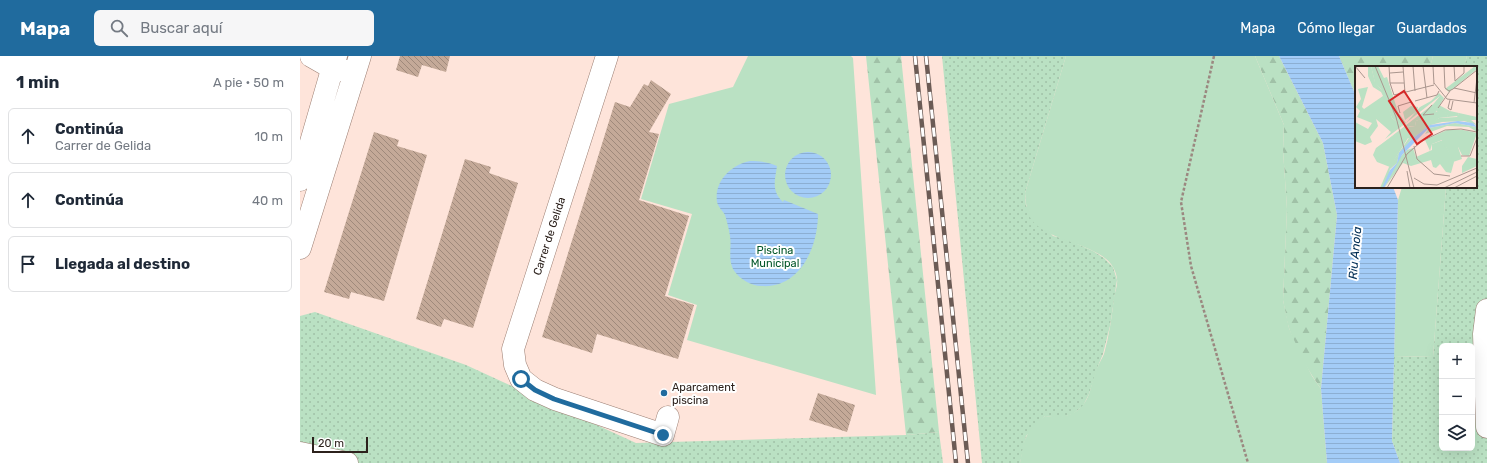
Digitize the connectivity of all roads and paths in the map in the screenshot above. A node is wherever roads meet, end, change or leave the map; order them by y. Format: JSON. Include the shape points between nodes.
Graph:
{"nodes":[{"id":1,"x":311,"y":56,"type":"edge"},
{"id":2,"x":607,"y":56,"type":"edge"},
{"id":3,"x":1214,"y":56,"type":"edge"},
{"id":4,"x":334,"y":62,"type":"edge"},
{"id":5,"x":357,"y":65,"type":"edge"},
{"id":6,"x":300,"y":180,"type":"edge"},
{"id":7,"x":300,"y":248,"type":"edge"},
{"id":8,"x":1487,"y":310,"type":"edge"},
{"id":9,"x":668,"y":417,"type":"dead end"},
{"id":10,"x":1487,"y":427,"type":"edge"},
{"id":11,"x":300,"y":452,"type":"edge"},
{"id":12,"x":347,"y":463,"type":"edge"},
{"id":13,"x":1248,"y":463,"type":"edge"}],
"edges":[{"from":1,"to":4,"type":"main road"},
{"from":2,"to":9,"type":"main road","name":"Carrer de Gelida","via":[[513,349],[515,365],[521,379],[535,390],[554,399],[663,435]]},
{"from":3,"to":13,"type":"path","via":[[1181,202],[1190,266]]},
{"from":4,"to":5,"type":"main road"},
{"from":4,"to":6,"type":"main road"},
{"from":5,"to":7,"type":"main road"},
{"from":8,"to":10,"type":"main road","via":[[1484,334]]},
{"from":11,"to":12,"type":"main road"}]}
